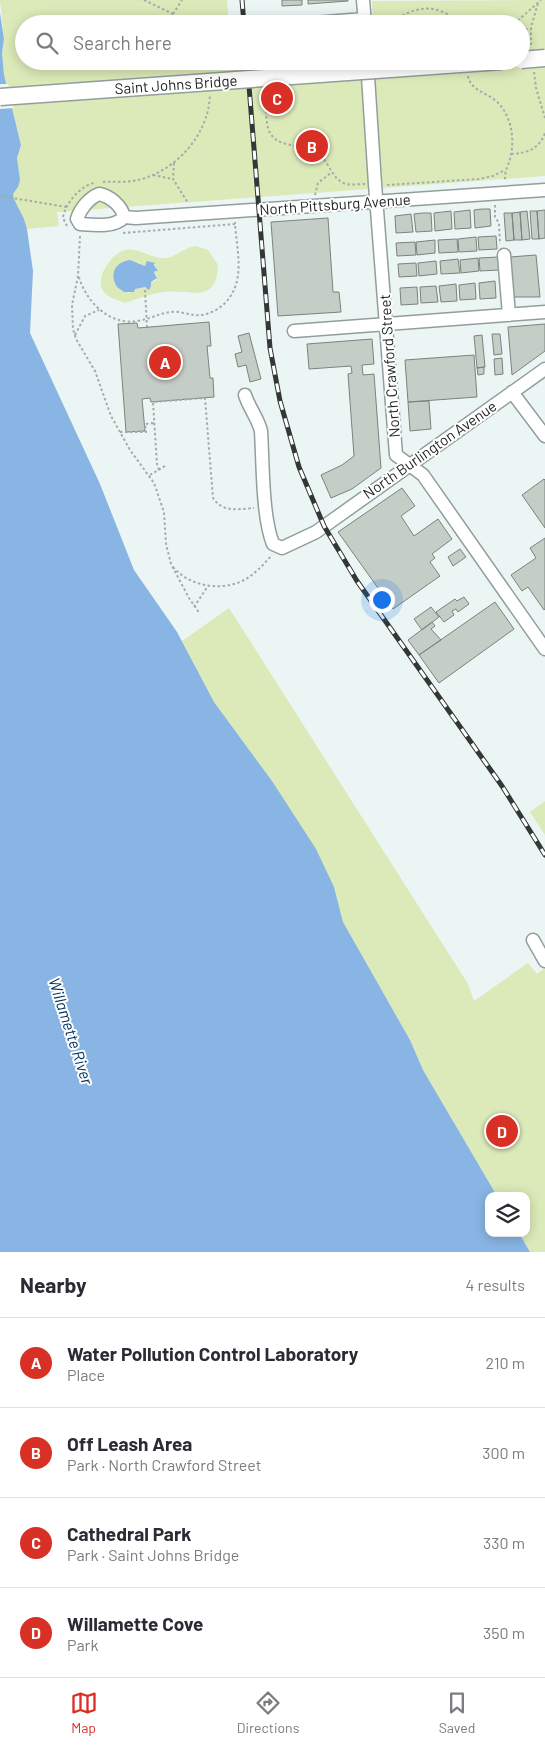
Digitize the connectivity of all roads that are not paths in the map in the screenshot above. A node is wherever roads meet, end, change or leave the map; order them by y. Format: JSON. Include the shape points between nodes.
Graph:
{"nodes":[{"id":1,"x":363,"y":0,"type":"edge"},
{"id":2,"x":364,"y":15,"type":"edge"},
{"id":3,"x":545,"y":58,"type":"edge"},
{"id":4,"x":530,"y":59,"type":"edge"},
{"id":5,"x":368,"y":70,"type":"edge"},
{"id":6,"x":376,"y":70,"type":"edge"},
{"id":7,"x":0,"y":97,"type":"edge"},
{"id":8,"x":545,"y":190,"type":"edge"},
{"id":9,"x":377,"y":202,"type":"junction"},
{"id":10,"x":124,"y":217,"type":"dead end"},
{"id":11,"x":504,"y":256,"type":"dead end"},
{"id":12,"x":545,"y":312,"type":"edge"},
{"id":13,"x":509,"y":315,"type":"junction"},
{"id":14,"x":387,"y":324,"type":"junction"},
{"id":15,"x":294,"y":331,"type":"dead end"},
{"id":16,"x":545,"y":369,"type":"edge"},
{"id":17,"x":512,"y":392,"type":"junction"},
{"id":18,"x":245,"y":395,"type":"dead end"},
{"id":19,"x":545,"y":436,"type":"edge"},
{"id":20,"x":410,"y":465,"type":"junction"},
{"id":21,"x":545,"y":649,"type":"edge"},
{"id":22,"x":533,"y":940,"type":"dead end"},
{"id":23,"x":545,"y":962,"type":"edge"}],
"edges":[{"from":1,"to":2,"type":"street"},
{"from":3,"to":4,"type":"main road","bridge":true},
{"from":5,"to":9,"type":"street","name":"North Crawford Street"},
{"from":6,"to":7,"type":"main road","name":"Saint Johns Bridge","bridge":true},
{"from":8,"to":9,"type":"street","name":"North Pittsburg Avenue"},
{"from":9,"to":10,"type":"street","name":"North Pittsburg Avenue","via":[[316,206],[235,218],[190,215]]},
{"from":9,"to":14,"type":"street","name":"North Crawford Street"},
{"from":11,"to":13,"type":"street"},
{"from":12,"to":13,"type":"street"},
{"from":13,"to":14,"type":"street"},
{"from":14,"to":15,"type":"street"},
{"from":14,"to":20,"type":"street","name":"North Crawford Street","via":[[396,455]]},
{"from":16,"to":17,"type":"street","name":"North Burlington Avenue"},
{"from":17,"to":19,"type":"street"},
{"from":17,"to":20,"type":"street","name":"North Burlington Avenue"},
{"from":18,"to":20,"type":"street","name":"North Burlington Avenue","via":[[259,422],[270,537],[279,548],[316,532]]},
{"from":20,"to":21,"type":"street","name":"North Crawford Street","via":[[423,475]]},
{"from":22,"to":23,"type":"street"}]}
